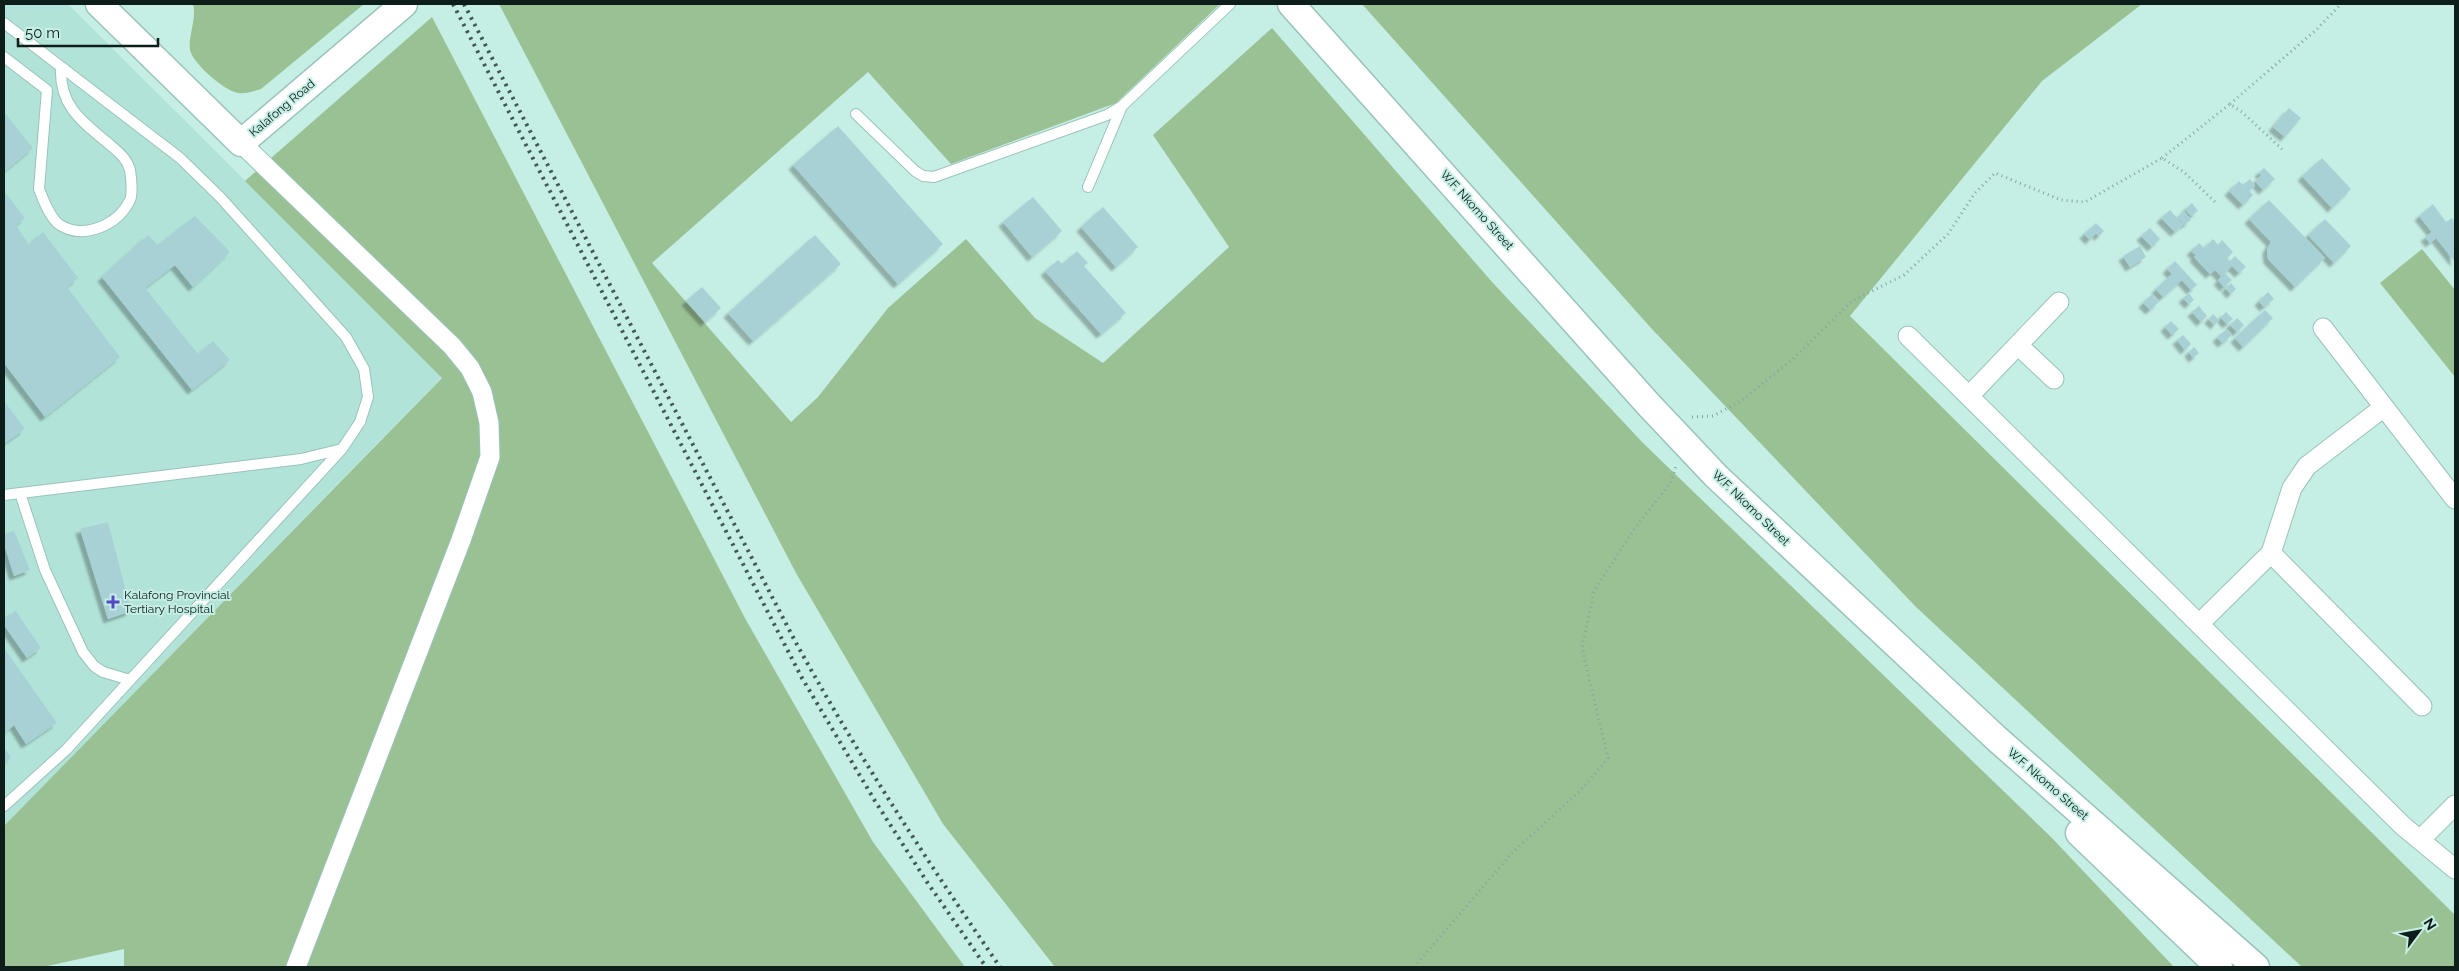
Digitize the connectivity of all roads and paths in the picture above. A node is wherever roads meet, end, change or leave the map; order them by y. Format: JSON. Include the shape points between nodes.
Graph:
{"nodes":[{"id":1,"x":99,"y":4,"type":"edge"},
{"id":2,"x":404,"y":4,"type":"edge"},
{"id":3,"x":1230,"y":4,"type":"edge"},
{"id":4,"x":1276,"y":4,"type":"edge"},
{"id":5,"x":1291,"y":4,"type":"edge"},
{"id":6,"x":2341,"y":4,"type":"edge"},
{"id":7,"x":4,"y":23,"type":"edge"},
{"id":8,"x":4,"y":56,"type":"edge"},
{"id":9,"x":61,"y":67,"type":"junction"},
{"id":10,"x":60,"y":84,"type":"junction"},
{"id":11,"x":47,"y":90,"type":"junction"},
{"id":12,"x":2230,"y":104,"type":"junction"},
{"id":13,"x":1122,"y":106,"type":"junction"},
{"id":14,"x":856,"y":114,"type":"dead end"},
{"id":15,"x":241,"y":143,"type":"junction"},
{"id":16,"x":2282,"y":150,"type":"dead end"},
{"id":17,"x":2162,"y":158,"type":"junction"},
{"id":18,"x":1088,"y":187,"type":"dead end"},
{"id":19,"x":2216,"y":203,"type":"dead end"},
{"id":20,"x":2059,"y":302,"type":"dead end"},
{"id":21,"x":2323,"y":328,"type":"dead end"},
{"id":22,"x":1908,"y":336,"type":"dead end"},
{"id":23,"x":2018,"y":345,"type":"junction"},
{"id":24,"x":2054,"y":379,"type":"dead end"},
{"id":25,"x":1969,"y":396,"type":"junction"},
{"id":26,"x":2384,"y":407,"type":"junction"},
{"id":27,"x":1667,"y":425,"type":"junction"},
{"id":28,"x":342,"y":449,"type":"junction"},
{"id":29,"x":1680,"y":453,"type":"junction"},
{"id":30,"x":20,"y":493,"type":"junction"},
{"id":31,"x":4,"y":495,"type":"edge"},
{"id":32,"x":2455,"y":499,"type":"edge"},
{"id":33,"x":2271,"y":554,"type":"junction"},
{"id":34,"x":2200,"y":623,"type":"junction"},
{"id":35,"x":130,"y":680,"type":"junction"},
{"id":36,"x":2422,"y":706,"type":"dead end"},
{"id":37,"x":2455,"y":805,"type":"edge"},
{"id":38,"x":4,"y":806,"type":"edge"},
{"id":39,"x":2420,"y":840,"type":"junction"},
{"id":40,"x":2455,"y":869,"type":"edge"},
{"id":41,"x":296,"y":967,"type":"edge"},
{"id":42,"x":1414,"y":967,"type":"edge"},
{"id":43,"x":2219,"y":967,"type":"edge"},
{"id":44,"x":2256,"y":967,"type":"edge"}],
"edges":[{"from":1,"to":15,"type":"main road","name":"Kalafong Road"},
{"from":2,"to":15,"type":"main road","name":"Kalafong Road"},
{"from":3,"to":13,"type":"lane"},
{"from":4,"to":29,"type":"main road","name":"W.F. Nkomo Street"},
{"from":5,"to":27,"type":"main road","name":"W.F. Nkomo Street"},
{"from":6,"to":12,"type":"path","via":[[2316,30]]},
{"from":7,"to":9,"type":"lane"},
{"from":8,"to":11,"type":"lane"},
{"from":9,"to":10,"type":"lane"},
{"from":9,"to":28,"type":"lane","via":[[180,158],[220,197],[346,337],[364,369],[368,397],[360,422]]},
{"from":10,"to":11,"type":"lane"},
{"from":10,"to":11,"type":"lane","via":[[77,117],[122,154],[130,169],[131,198],[116,218],[99,228],[80,232],[58,224],[39,189]]},
{"from":12,"to":16,"type":"path"},
{"from":12,"to":17,"type":"path"},
{"from":13,"to":14,"type":"lane","via":[[1107,115],[934,177],[923,176],[915,170]]},
{"from":13,"to":18,"type":"lane"},
{"from":15,"to":41,"type":"street","via":[[452,346],[470,368],[482,392],[489,423],[490,457],[461,540]]},
{"from":17,"to":19,"type":"path","via":[[2184,172]]},
{"from":17,"to":27,"type":"path","via":[[2085,202],[2061,200],[1995,173],[1975,193],[1948,234],[1904,276],[1852,301],[1793,359],[1742,401],[1713,416],[1687,417]]},
{"from":20,"to":23,"type":"street"},
{"from":21,"to":26,"type":"street"},
{"from":22,"to":25,"type":"street"},
{"from":23,"to":24,"type":"street"},
{"from":23,"to":25,"type":"street"},
{"from":25,"to":34,"type":"street"},
{"from":26,"to":32,"type":"street"},
{"from":26,"to":33,"type":"street","via":[[2307,466],[2298,477]]},
{"from":27,"to":44,"type":"main road","name":"W.F. Nkomo Street","via":[[1716,476],[1990,733]]},
{"from":28,"to":30,"type":"lane","via":[[301,459]]},
{"from":28,"to":35,"type":"lane"},
{"from":29,"to":42,"type":"path","via":[[1670,482],[1594,591],[1582,648],[1608,758],[1584,788],[1512,853]]},
{"from":29,"to":43,"type":"main road","name":"W.F. Nkomo Street","via":[[1795,569]]},
{"from":30,"to":31,"type":"lane"},
{"from":30,"to":35,"type":"lane","via":[[45,570],[83,652],[103,672]]},
{"from":33,"to":34,"type":"street"},
{"from":33,"to":36,"type":"street"},
{"from":34,"to":39,"type":"street"},
{"from":35,"to":38,"type":"lane","via":[[66,750]]},
{"from":37,"to":39,"type":"street"},
{"from":39,"to":40,"type":"street"}]}
